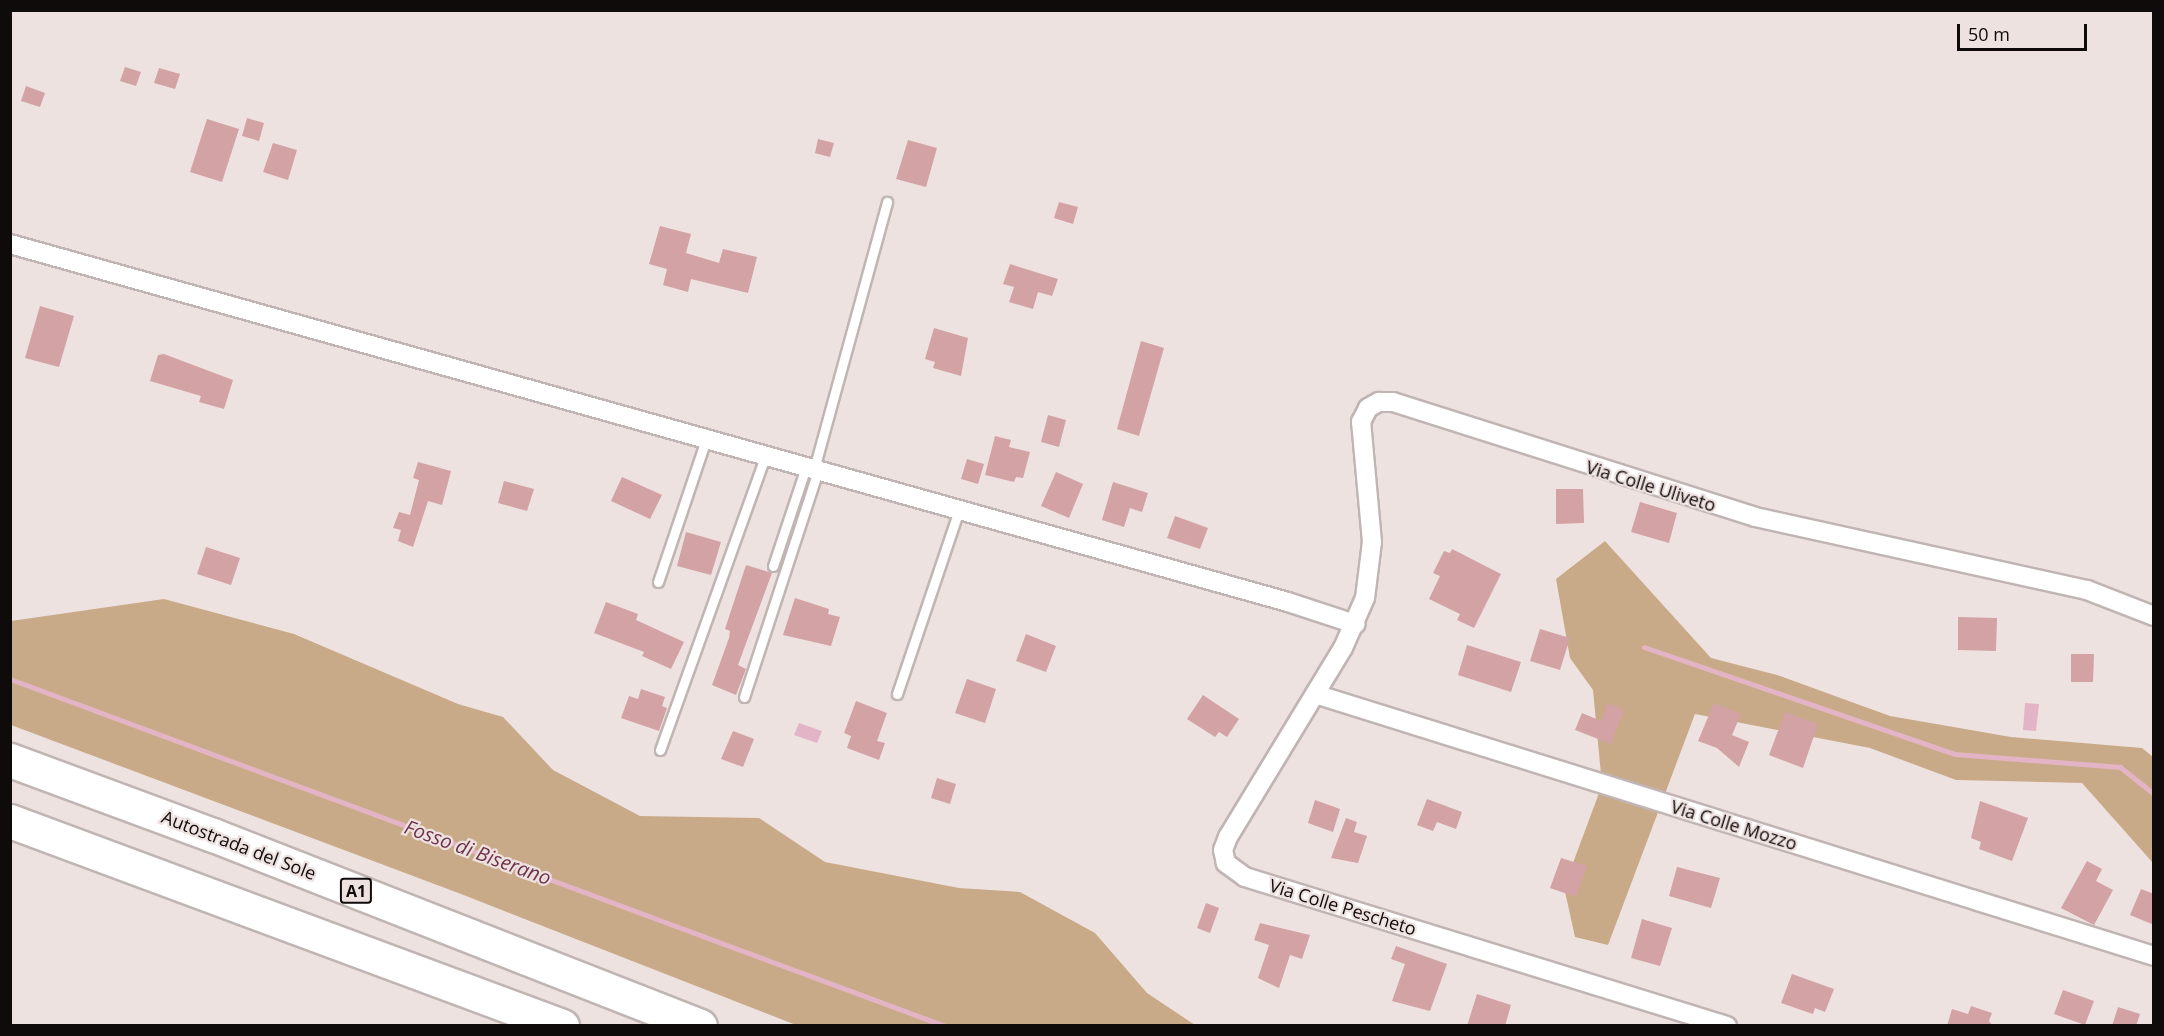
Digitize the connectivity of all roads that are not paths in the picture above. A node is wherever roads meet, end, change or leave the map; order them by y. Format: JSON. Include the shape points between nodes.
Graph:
{"nodes":[{"id":1,"x":887,"y":202,"type":"dead end"},
{"id":2,"x":10,"y":244,"type":"edge"},
{"id":3,"x":706,"y":439,"type":"junction"},
{"id":4,"x":765,"y":456,"type":"junction"},
{"id":5,"x":813,"y":469,"type":"junction"},
{"id":6,"x":959,"y":510,"type":"junction"},
{"id":7,"x":773,"y":566,"type":"dead end"},
{"id":8,"x":658,"y":582,"type":"dead end"},
{"id":9,"x":2154,"y":616,"type":"edge"},
{"id":10,"x":1355,"y":624,"type":"junction"},
{"id":11,"x":897,"y":694,"type":"dead end"},
{"id":12,"x":1315,"y":694,"type":"junction"},
{"id":13,"x":744,"y":697,"type":"dead end"},
{"id":14,"x":660,"y":750,"type":"dead end"},
{"id":15,"x":10,"y":760,"type":"edge"},
{"id":16,"x":10,"y":821,"type":"edge"},
{"id":17,"x":2154,"y":956,"type":"edge"},
{"id":18,"x":562,"y":1026,"type":"edge"},
{"id":19,"x":700,"y":1026,"type":"edge"},
{"id":20,"x":1727,"y":1026,"type":"edge"}],
"edges":[{"from":1,"to":5,"type":"lane"},
{"from":2,"to":3,"type":"street"},
{"from":3,"to":4,"type":"street"},
{"from":3,"to":8,"type":"lane"},
{"from":4,"to":5,"type":"street"},
{"from":4,"to":14,"type":"lane"},
{"from":5,"to":6,"type":"street"},
{"from":5,"to":7,"type":"lane"},
{"from":5,"to":13,"type":"lane"},
{"from":6,"to":10,"type":"street"},
{"from":6,"to":11,"type":"lane"},
{"from":9,"to":10,"type":"street","name":"Via Colle Uliveto","via":[[2087,590],[1755,517],[1386,402],[1373,404],[1361,422],[1372,542],[1369,584]]},
{"from":10,"to":12,"type":"street","name":"Via Colle Pescheto"},
{"from":12,"to":17,"type":"street","name":"Via Colle Mozzo"},
{"from":12,"to":20,"type":"street","name":"Via Colle Pescheto","via":[[1226,842],[1223,854],[1233,871]]},
{"from":15,"to":19,"type":"highway","name":"Autostrada del Sole","number":"A1","via":[[213,835]]},
{"from":16,"to":18,"type":"highway"}]}
